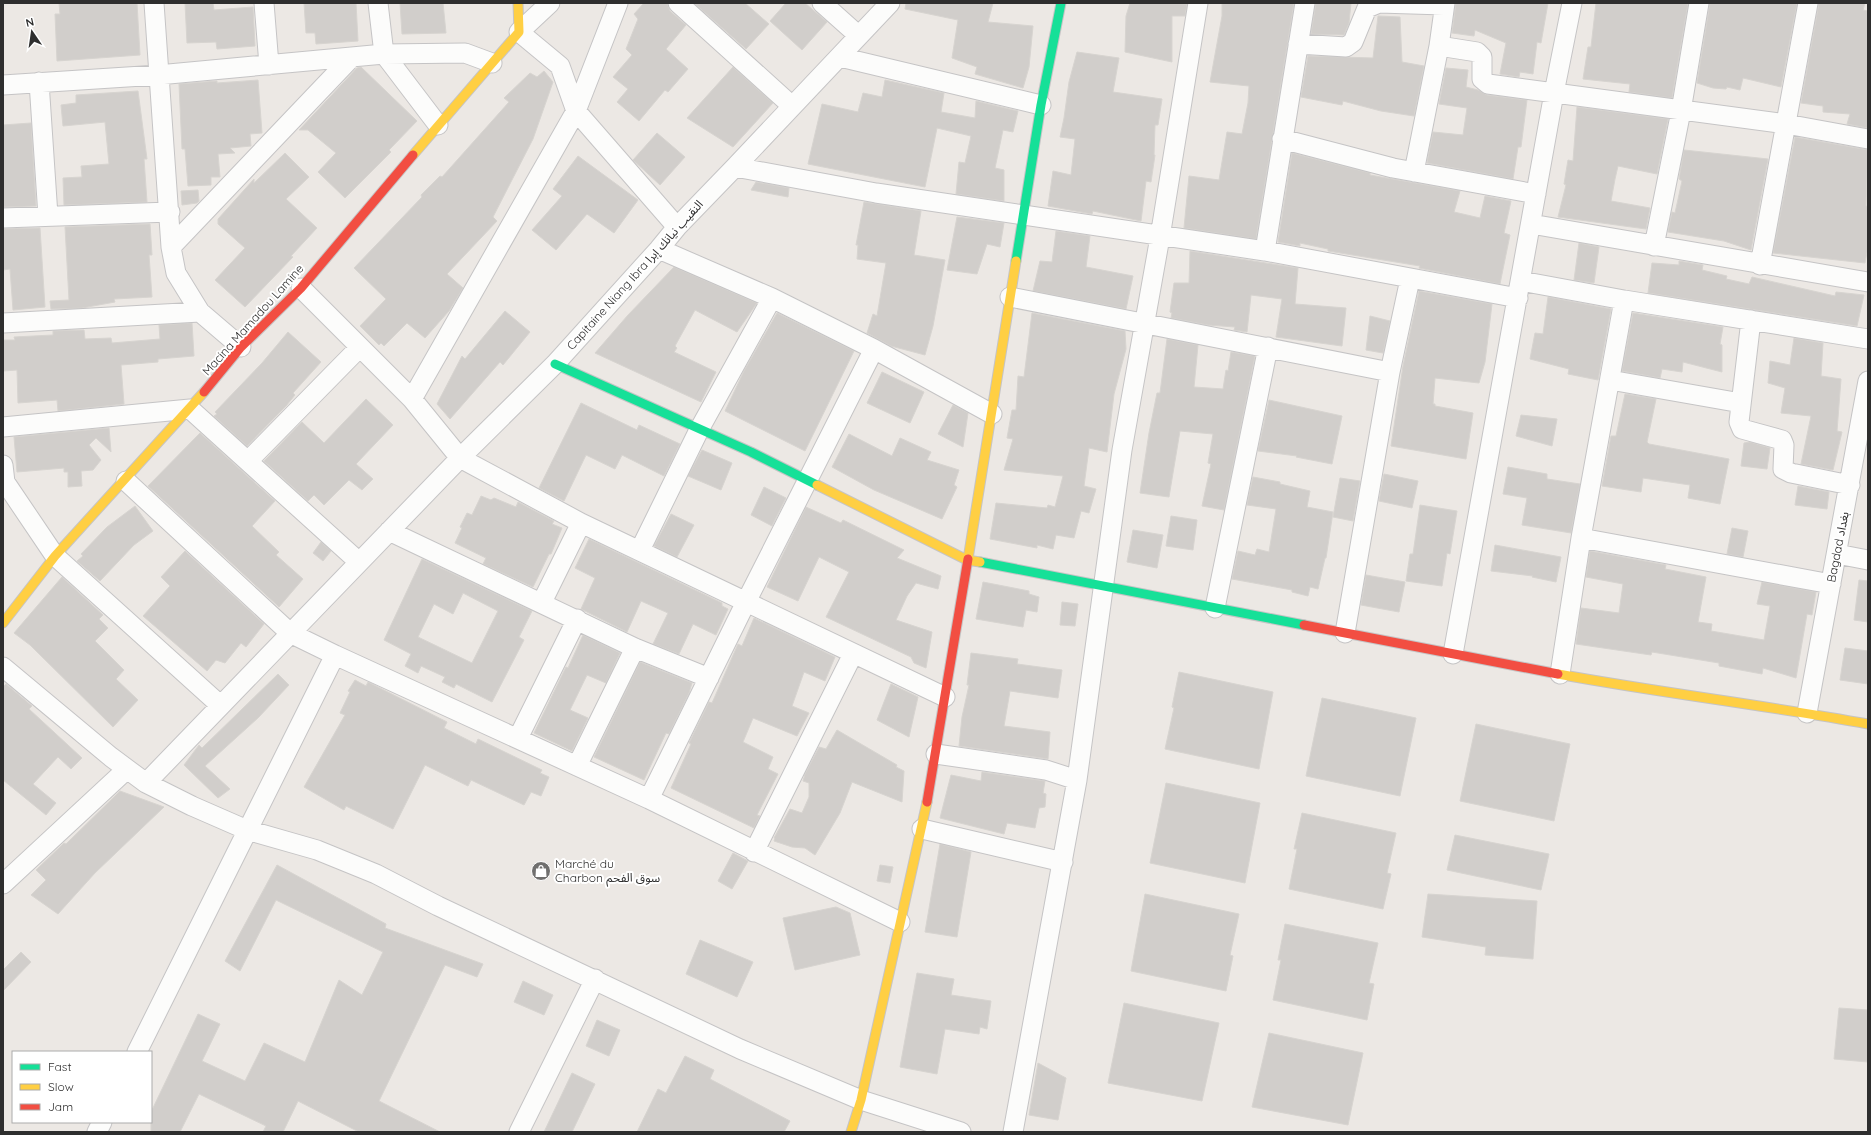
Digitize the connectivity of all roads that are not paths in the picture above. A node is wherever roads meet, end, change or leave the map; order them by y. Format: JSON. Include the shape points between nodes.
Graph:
{"nodes":[{"id":1,"x":154,"y":3,"type":"edge"},
{"id":2,"x":264,"y":3,"type":"edge"},
{"id":3,"x":378,"y":3,"type":"edge"},
{"id":4,"x":518,"y":3,"type":"edge"},
{"id":5,"x":550,"y":3,"type":"edge"},
{"id":6,"x":618,"y":3,"type":"edge"},
{"id":7,"x":678,"y":3,"type":"edge"},
{"id":8,"x":822,"y":3,"type":"edge"},
{"id":9,"x":890,"y":3,"type":"edge"},
{"id":10,"x":1061,"y":3,"type":"edge"},
{"id":11,"x":1198,"y":3,"type":"edge"},
{"id":12,"x":1305,"y":3,"type":"edge"},
{"id":13,"x":1572,"y":3,"type":"edge"},
{"id":14,"x":1699,"y":3,"type":"edge"},
{"id":15,"x":1808,"y":3,"type":"edge"},
{"id":16,"x":1444,"y":4,"type":"edge"},
{"id":17,"x":519,"y":32,"type":"junction"},
{"id":18,"x":859,"y":36,"type":"junction"},
{"id":19,"x":1298,"y":44,"type":"junction"},
{"id":20,"x":1438,"y":46,"type":"junction"},
{"id":21,"x":384,"y":54,"type":"junction"},
{"id":22,"x":840,"y":57,"type":"junction"},
{"id":23,"x":350,"y":59,"type":"junction"},
{"id":24,"x":492,"y":63,"type":"junction"},
{"id":25,"x":269,"y":65,"type":"junction"},
{"id":26,"x":158,"y":75,"type":"junction"},
{"id":27,"x":39,"y":82,"type":"junction"},
{"id":28,"x":3,"y":85,"type":"edge"},
{"id":29,"x":1554,"y":93,"type":"junction"},
{"id":30,"x":1041,"y":105,"type":"junction"},
{"id":31,"x":792,"y":106,"type":"junction"},
{"id":32,"x":576,"y":111,"type":"junction"},
{"id":33,"x":1681,"y":111,"type":"junction"},
{"id":34,"x":1786,"y":124,"type":"junction"},
{"id":35,"x":438,"y":125,"type":"junction"},
{"id":36,"x":1282,"y":139,"type":"junction"},
{"id":37,"x":1868,"y":139,"type":"edge"},
{"id":38,"x":735,"y":168,"type":"junction"},
{"id":39,"x":1414,"y":172,"type":"junction"},
{"id":40,"x":1536,"y":194,"type":"junction"},
{"id":41,"x":170,"y":212,"type":"junction"},
{"id":42,"x":1023,"y":215,"type":"junction"},
{"id":43,"x":48,"y":216,"type":"junction"},
{"id":44,"x":3,"y":218,"type":"edge"},
{"id":45,"x":1531,"y":224,"type":"junction"},
{"id":46,"x":677,"y":227,"type":"junction"},
{"id":47,"x":1160,"y":237,"type":"junction"},
{"id":48,"x":1654,"y":246,"type":"junction"},
{"id":49,"x":171,"y":247,"type":"junction"},
{"id":50,"x":659,"y":249,"type":"junction"},
{"id":51,"x":1265,"y":251,"type":"junction"},
{"id":52,"x":1760,"y":265,"type":"junction"},
{"id":53,"x":1410,"y":279,"type":"junction"},
{"id":54,"x":1868,"y":282,"type":"edge"},
{"id":55,"x":301,"y":288,"type":"junction"},
{"id":56,"x":1519,"y":290,"type":"junction"},
{"id":57,"x":1010,"y":297,"type":"junction"},
{"id":58,"x":772,"y":298,"type":"junction"},
{"id":59,"x":1624,"y":300,"type":"junction"},
{"id":60,"x":200,"y":312,"type":"junction"},
{"id":61,"x":1751,"y":320,"type":"junction"},
{"id":62,"x":3,"y":323,"type":"edge"},
{"id":63,"x":1146,"y":325,"type":"junction"},
{"id":64,"x":1868,"y":339,"type":"edge"},
{"id":65,"x":241,"y":347,"type":"junction"},
{"id":66,"x":360,"y":347,"type":"junction"},
{"id":67,"x":1268,"y":347,"type":"junction"},
{"id":68,"x":874,"y":349,"type":"junction"},
{"id":69,"x":555,"y":364,"type":"junction"},
{"id":70,"x":1390,"y":372,"type":"junction"},
{"id":71,"x":1610,"y":380,"type":"junction"},
{"id":72,"x":1868,"y":381,"type":"edge"},
{"id":73,"x":412,"y":399,"type":"junction"},
{"id":74,"x":1741,"y":403,"type":"junction"},
{"id":75,"x":190,"y":409,"type":"junction"},
{"id":76,"x":992,"y":414,"type":"junction"},
{"id":77,"x":3,"y":427,"type":"edge"},
{"id":78,"x":700,"y":428,"type":"junction"},
{"id":79,"x":1862,"y":449,"type":"edge"},
{"id":80,"x":460,"y":458,"type":"junction"},
{"id":81,"x":248,"y":461,"type":"junction"},
{"id":82,"x":3,"y":464,"type":"edge"},
{"id":83,"x":809,"y":479,"type":"junction"},
{"id":84,"x":126,"y":481,"type":"junction"},
{"id":85,"x":1850,"y":485,"type":"junction"},
{"id":86,"x":581,"y":523,"type":"junction"},
{"id":87,"x":383,"y":537,"type":"junction"},
{"id":88,"x":1581,"y":538,"type":"junction"},
{"id":89,"x":640,"y":550,"type":"junction"},
{"id":90,"x":1837,"y":554,"type":"junction"},
{"id":91,"x":55,"y":556,"type":"junction"},
{"id":92,"x":967,"y":560,"type":"junction"},
{"id":93,"x":1868,"y":560,"type":"edge"},
{"id":94,"x":358,"y":562,"type":"junction"},
{"id":95,"x":1831,"y":584,"type":"junction"},
{"id":96,"x":1104,"y":586,"type":"junction"},
{"id":97,"x":542,"y":602,"type":"junction"},
{"id":98,"x":746,"y":602,"type":"junction"},
{"id":99,"x":1215,"y":608,"type":"junction"},
{"id":100,"x":577,"y":619,"type":"junction"},
{"id":101,"x":3,"y":623,"type":"edge"},
{"id":102,"x":290,"y":633,"type":"junction"},
{"id":103,"x":1345,"y":633,"type":"junction"},
{"id":104,"x":634,"y":648,"type":"junction"},
{"id":105,"x":853,"y":654,"type":"junction"},
{"id":106,"x":1453,"y":654,"type":"junction"},
{"id":107,"x":335,"y":655,"type":"junction"},
{"id":108,"x":3,"y":667,"type":"edge"},
{"id":109,"x":1560,"y":674,"type":"junction"},
{"id":110,"x":709,"y":678,"type":"junction"},
{"id":111,"x":945,"y":697,"type":"junction"},
{"id":112,"x":220,"y":705,"type":"junction"},
{"id":113,"x":1807,"y":713,"type":"junction"},
{"id":114,"x":1868,"y":724,"type":"edge"},
{"id":115,"x":518,"y":738,"type":"junction"},
{"id":116,"x":936,"y":754,"type":"junction"},
{"id":117,"x":577,"y":766,"type":"junction"},
{"id":118,"x":127,"y":769,"type":"junction"},
{"id":119,"x":1077,"y":780,"type":"junction"},
{"id":120,"x":146,"y":783,"type":"junction"},
{"id":121,"x":650,"y":799,"type":"junction"},
{"id":122,"x":922,"y":828,"type":"junction"},
{"id":123,"x":247,"y":830,"type":"junction"},
{"id":124,"x":754,"y":852,"type":"junction"},
{"id":125,"x":1063,"y":862,"type":"junction"},
{"id":126,"x":3,"y":884,"type":"edge"},
{"id":127,"x":900,"y":922,"type":"junction"},
{"id":128,"x":595,"y":979,"type":"junction"},
{"id":129,"x":137,"y":1051,"type":"edge"},
{"id":130,"x":861,"y":1100,"type":"junction"},
{"id":131,"x":102,"y":1123,"type":"edge"},
{"id":132,"x":97,"y":1132,"type":"edge"},
{"id":133,"x":519,"y":1132,"type":"edge"},
{"id":134,"x":851,"y":1132,"type":"edge"},
{"id":135,"x":961,"y":1132,"type":"edge"},
{"id":136,"x":1013,"y":1132,"type":"edge"}],
"edges":[{"from":1,"to":26,"type":"street"},
{"from":2,"to":25,"type":"street"},
{"from":3,"to":21,"type":"street"},
{"from":4,"to":17,"type":"street"},
{"from":5,"to":17,"type":"street"},
{"from":6,"to":32,"type":"street"},
{"from":7,"to":31,"type":"street"},
{"from":8,"to":18,"type":"street"},
{"from":9,"to":18,"type":"street","name":"Capitaine Niang Ibra النقيب نيانك إبرا"},
{"from":10,"to":30,"type":"street"},
{"from":11,"to":47,"type":"street"},
{"from":12,"to":19,"type":"street"},
{"from":13,"to":29,"type":"street"},
{"from":14,"to":33,"type":"street"},
{"from":15,"to":34,"type":"street"},
{"from":16,"to":19,"type":"street","via":[[1379,3],[1367,8],[1353,42],[1346,46]]},
{"from":16,"to":20,"type":"street"},
{"from":17,"to":24,"type":"street","name":"Macina Mamadou Lamine"},
{"from":17,"to":32,"type":"street","via":[[560,66]]},
{"from":18,"to":22,"type":"street","name":"Capitaine Niang Ibra النقيب نيانك إبرا"},
{"from":19,"to":36,"type":"street"},
{"from":20,"to":29,"type":"street","via":[[1477,52],[1482,57],[1482,78],[1488,84]]},
{"from":20,"to":39,"type":"street"},
{"from":21,"to":23,"type":"street"},
{"from":21,"to":24,"type":"street","via":[[465,52]]},
{"from":21,"to":35,"type":"street"},
{"from":22,"to":30,"type":"street"},
{"from":22,"to":31,"type":"street","name":"Capitaine Niang Ibra النقيب نيانك إبرا"},
{"from":23,"to":25,"type":"street"},
{"from":23,"to":49,"type":"street"},
{"from":24,"to":35,"type":"street","name":"Macina Mamadou Lamine"},
{"from":25,"to":26,"type":"street"},
{"from":26,"to":27,"type":"street"},
{"from":26,"to":41,"type":"street"},
{"from":27,"to":28,"type":"street"},
{"from":27,"to":43,"type":"street"},
{"from":29,"to":33,"type":"street"},
{"from":29,"to":40,"type":"street"},
{"from":30,"to":42,"type":"street"},
{"from":31,"to":38,"type":"street","name":"Capitaine Niang Ibra النقيب نيانك إبرا"},
{"from":32,"to":46,"type":"street"},
{"from":32,"to":73,"type":"street"},
{"from":33,"to":34,"type":"street"},
{"from":33,"to":48,"type":"street"},
{"from":34,"to":37,"type":"street"},
{"from":34,"to":52,"type":"street"},
{"from":35,"to":55,"type":"street","name":"Macina Mamadou Lamine"},
{"from":36,"to":39,"type":"street"},
{"from":36,"to":51,"type":"street"},
{"from":38,"to":42,"type":"street"},
{"from":38,"to":46,"type":"street","name":"Capitaine Niang Ibra النقيب نيانك إبرا"},
{"from":39,"to":40,"type":"street"},
{"from":40,"to":45,"type":"street"},
{"from":41,"to":43,"type":"street"},
{"from":41,"to":49,"type":"street"},
{"from":42,"to":47,"type":"street"},
{"from":42,"to":57,"type":"street"},
{"from":43,"to":44,"type":"street"},
{"from":45,"to":48,"type":"street"},
{"from":45,"to":56,"type":"street"},
{"from":46,"to":50,"type":"street","name":"Capitaine Niang Ibra النقيب نيانك إبرا"},
{"from":47,"to":51,"type":"street"},
{"from":47,"to":63,"type":"street"},
{"from":48,"to":52,"type":"street"},
{"from":49,"to":60,"type":"street","via":[[176,273]]},
{"from":50,"to":58,"type":"street"},
{"from":50,"to":69,"type":"street","name":"Capitaine Niang Ibra النقيب نيانك إبرا"},
{"from":51,"to":53,"type":"street"},
{"from":52,"to":54,"type":"street"},
{"from":53,"to":56,"type":"street"},
{"from":53,"to":70,"type":"street"},
{"from":55,"to":65,"type":"street","name":"Macina Mamadou Lamine"},
{"from":55,"to":66,"type":"street"},
{"from":56,"to":59,"type":"street"},
{"from":56,"to":106,"type":"street"},
{"from":57,"to":63,"type":"street"},
{"from":57,"to":76,"type":"street"},
{"from":58,"to":68,"type":"street"},
{"from":58,"to":78,"type":"street"},
{"from":59,"to":61,"type":"street"},
{"from":59,"to":71,"type":"street"},
{"from":60,"to":62,"type":"street"},
{"from":60,"to":65,"type":"street"},
{"from":61,"to":64,"type":"street"},
{"from":61,"to":74,"type":"street"},
{"from":63,"to":67,"type":"street"},
{"from":63,"to":96,"type":"street","via":[[1122,450]]},
{"from":65,"to":75,"type":"street","name":"Macina Mamadou Lamine"},
{"from":66,"to":73,"type":"street"},
{"from":66,"to":81,"type":"street"},
{"from":67,"to":70,"type":"street"},
{"from":67,"to":99,"type":"street"},
{"from":68,"to":76,"type":"street"},
{"from":68,"to":83,"type":"street"},
{"from":69,"to":78,"type":"street"},
{"from":69,"to":80,"type":"street","name":"Capitaine Niang Ibra النقيب نيانك إبرا"},
{"from":70,"to":103,"type":"street"},
{"from":71,"to":74,"type":"street"},
{"from":71,"to":88,"type":"street"},
{"from":72,"to":79,"type":"street","name":"Bagdad بغداد"},
{"from":73,"to":80,"type":"street"},
{"from":74,"to":85,"type":"street","via":[[1739,422],[1742,429],[1782,440],[1783,469],[1790,473]]},
{"from":75,"to":77,"type":"street"},
{"from":75,"to":81,"type":"street"},
{"from":75,"to":84,"type":"street","name":"Macina Mamadou Lamine"},
{"from":76,"to":92,"type":"street"},
{"from":78,"to":83,"type":"street"},
{"from":78,"to":89,"type":"street"},
{"from":79,"to":85,"type":"street","name":"Bagdad بغداد"},
{"from":80,"to":86,"type":"street"},
{"from":80,"to":87,"type":"street","name":"Capitaine Niang Ibra النقيب نيانك إبرا"},
{"from":81,"to":94,"type":"street"},
{"from":82,"to":91,"type":"street","via":[[5,482]]},
{"from":83,"to":92,"type":"street"},
{"from":83,"to":98,"type":"street"},
{"from":84,"to":91,"type":"street","name":"Macina Mamadou Lamine"},
{"from":84,"to":102,"type":"street"},
{"from":85,"to":90,"type":"street","name":"Bagdad بغداد"},
{"from":86,"to":89,"type":"street"},
{"from":86,"to":97,"type":"street"},
{"from":87,"to":94,"type":"street","name":"Capitaine Niang Ibra النقيب نيانك إبرا"},
{"from":87,"to":97,"type":"street"},
{"from":88,"to":95,"type":"street"},
{"from":88,"to":109,"type":"street"},
{"from":89,"to":98,"type":"street"},
{"from":90,"to":93,"type":"street"},
{"from":90,"to":95,"type":"street","name":"Bagdad بغداد"},
{"from":91,"to":101,"type":"street","name":"Macina Mamadou Lamine"},
{"from":91,"to":112,"type":"street"},
{"from":92,"to":96,"type":"street"},
{"from":92,"to":111,"type":"street"},
{"from":94,"to":102,"type":"street","name":"Capitaine Niang Ibra النقيب نيانك إبرا"},
{"from":95,"to":113,"type":"street","name":"Bagdad بغداد"},
{"from":96,"to":99,"type":"street"},
{"from":96,"to":119,"type":"street"},
{"from":97,"to":100,"type":"street"},
{"from":98,"to":105,"type":"street"},
{"from":98,"to":110,"type":"street"},
{"from":99,"to":103,"type":"street"},
{"from":100,"to":104,"type":"street"},
{"from":100,"to":115,"type":"street"},
{"from":102,"to":107,"type":"street"},
{"from":102,"to":112,"type":"street","name":"Capitaine Niang Ibra النقيب نيانك إبرا"},
{"from":103,"to":106,"type":"street"},
{"from":104,"to":110,"type":"street"},
{"from":104,"to":117,"type":"street"},
{"from":105,"to":111,"type":"street"},
{"from":105,"to":124,"type":"street"},
{"from":106,"to":109,"type":"street"},
{"from":107,"to":115,"type":"street"},
{"from":107,"to":123,"type":"street"},
{"from":108,"to":118,"type":"street"},
{"from":109,"to":113,"type":"street","via":[[1672,694]]},
{"from":110,"to":121,"type":"street"},
{"from":111,"to":116,"type":"street"},
{"from":112,"to":120,"type":"street","name":"Capitaine Niang Ibra النقيب نيانك إبرا"},
{"from":113,"to":114,"type":"street"},
{"from":115,"to":117,"type":"street"},
{"from":116,"to":119,"type":"street","via":[[1046,770]]},
{"from":116,"to":122,"type":"street"},
{"from":117,"to":121,"type":"street"},
{"from":118,"to":120,"type":"street"},
{"from":118,"to":126,"type":"street"},
{"from":119,"to":125,"type":"street"},
{"from":120,"to":123,"type":"street"},
{"from":121,"to":124,"type":"street"},
{"from":122,"to":125,"type":"street"},
{"from":122,"to":127,"type":"street"},
{"from":123,"to":128,"type":"street","via":[[317,850],[376,874],[438,906]]},
{"from":123,"to":129,"type":"street"},
{"from":124,"to":127,"type":"street"},
{"from":125,"to":136,"type":"street"},
{"from":127,"to":130,"type":"street"},
{"from":128,"to":130,"type":"street","via":[[740,1049]]},
{"from":128,"to":133,"type":"street"},
{"from":130,"to":134,"type":"street"},
{"from":130,"to":135,"type":"street"},
{"from":131,"to":132,"type":"street"}]}
